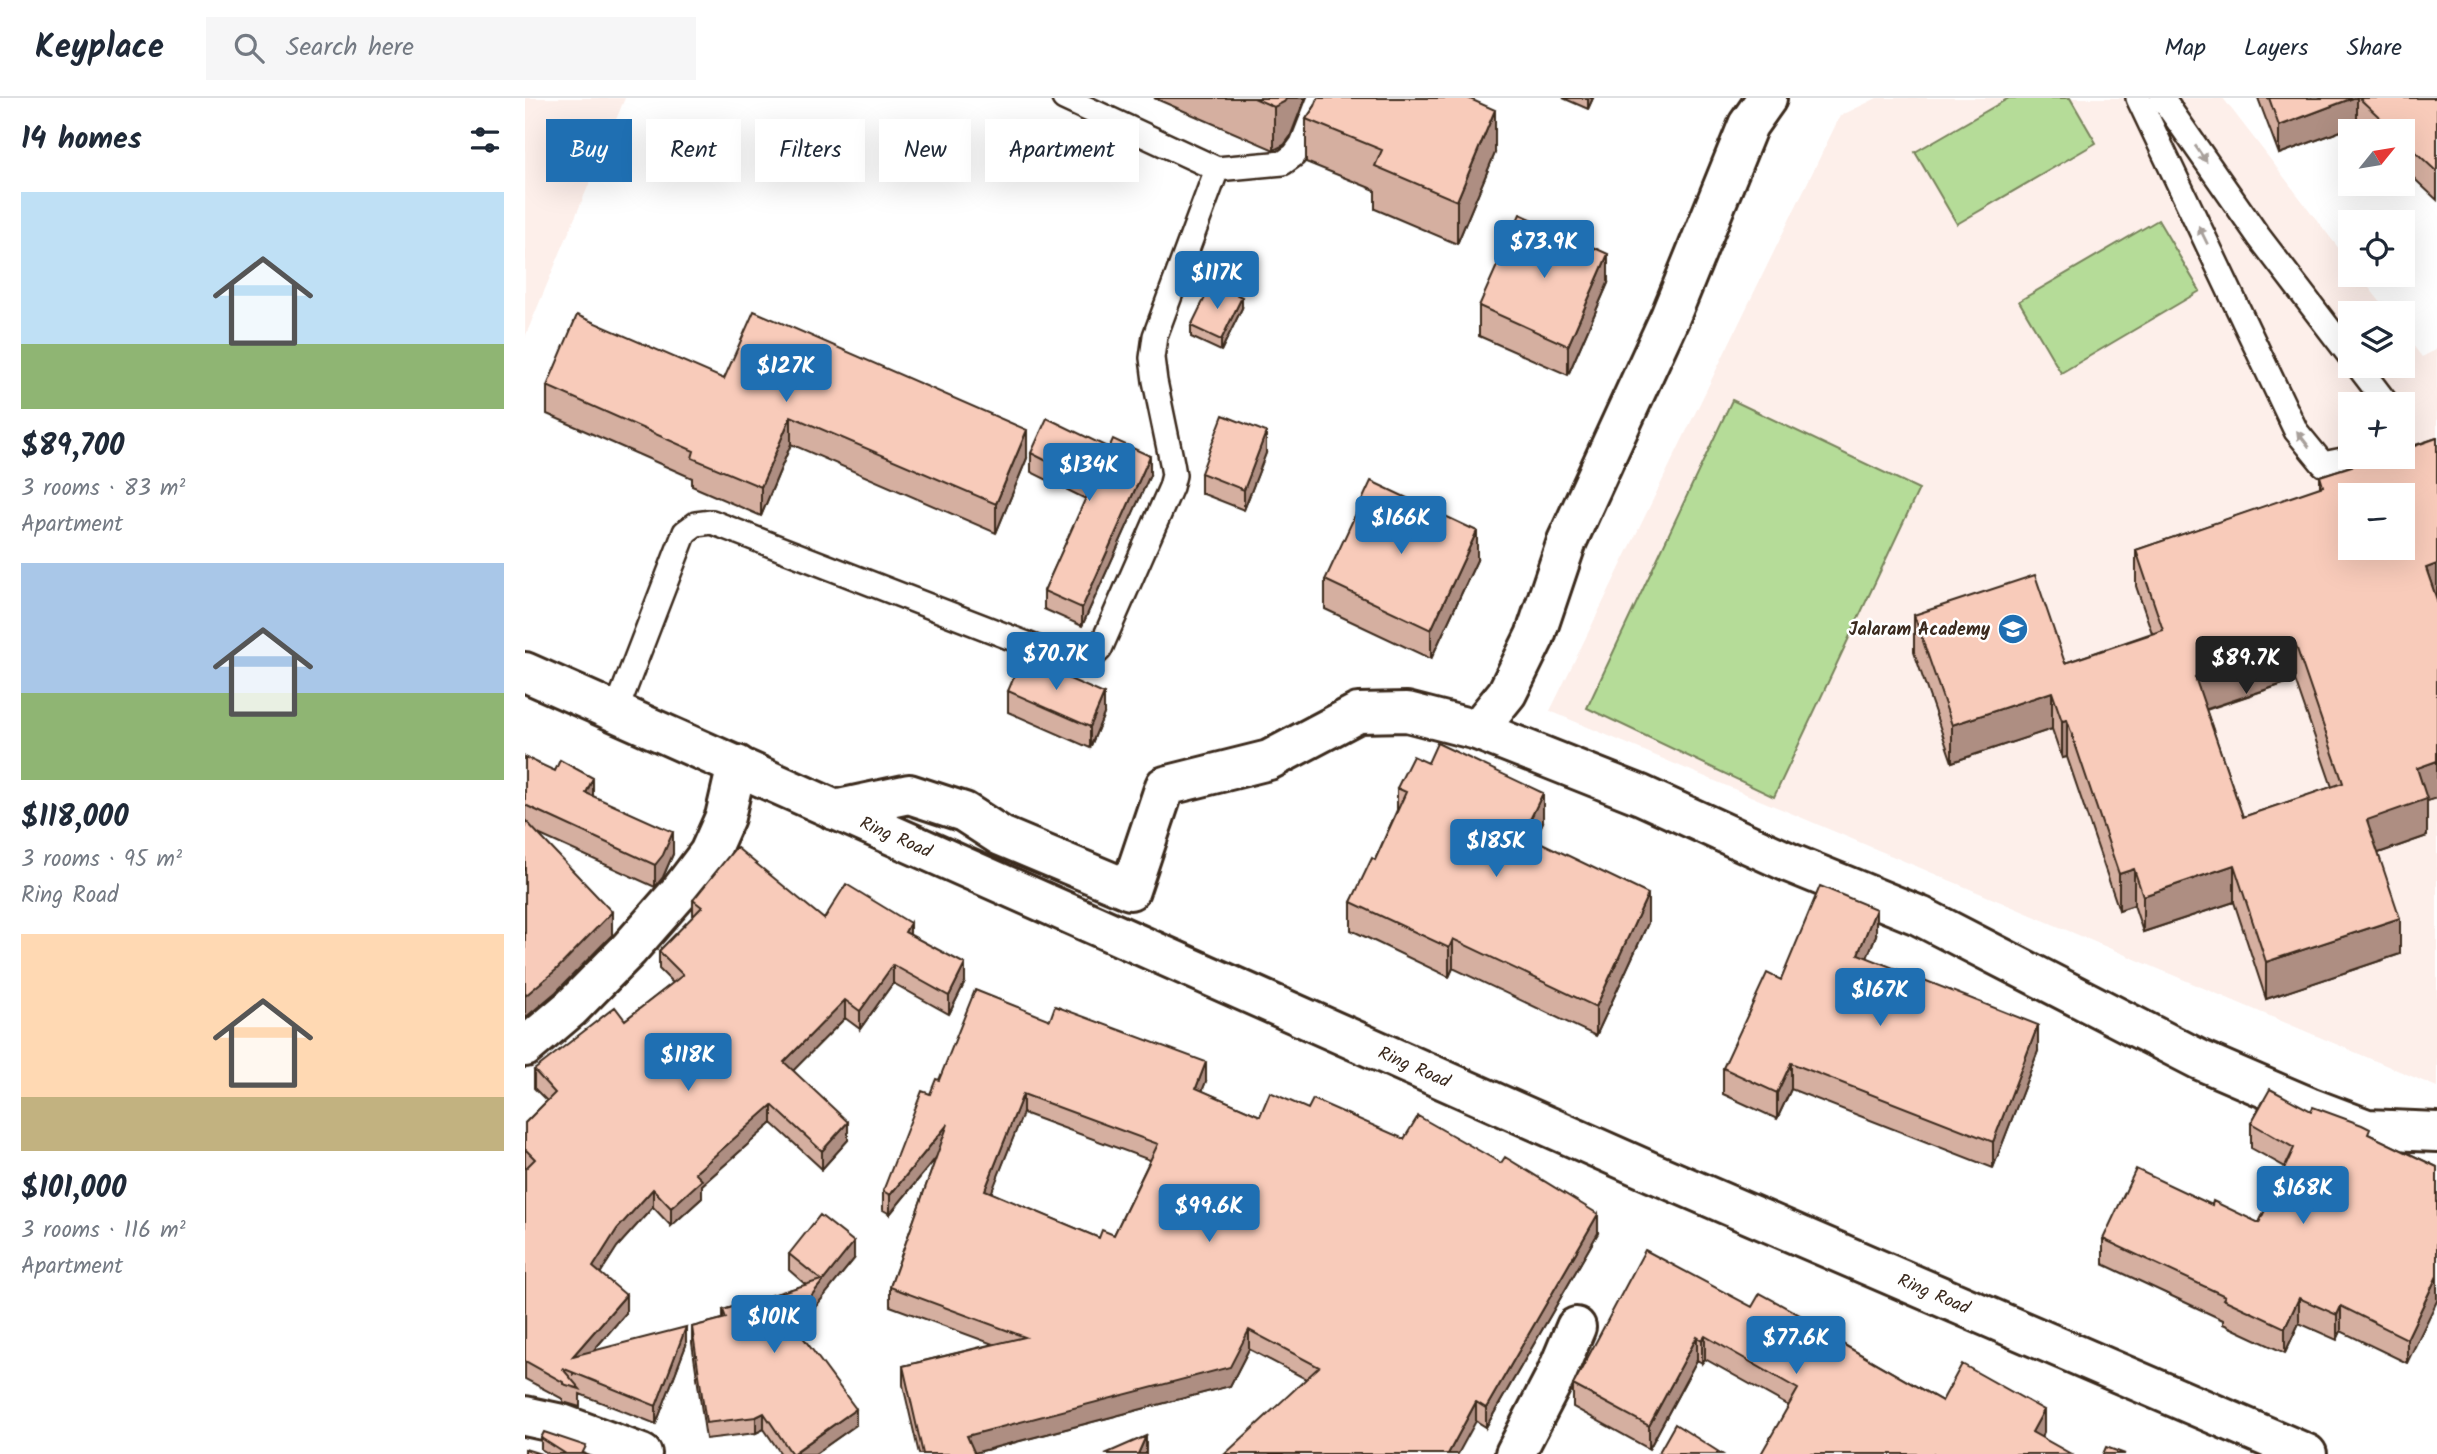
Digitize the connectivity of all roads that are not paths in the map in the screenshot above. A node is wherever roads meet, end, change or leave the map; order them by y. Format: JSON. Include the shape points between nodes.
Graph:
{"nodes":[{"id":1,"x":1064,"y":98,"type":"edge"},
{"id":2,"x":1320,"y":98,"type":"edge"},
{"id":3,"x":1767,"y":98,"type":"edge"},
{"id":4,"x":2138,"y":98,"type":"edge"},
{"id":5,"x":2162,"y":98,"type":"edge"},
{"id":6,"x":1217,"y":169,"type":"junction"},
{"id":7,"x":2338,"y":340,"type":"edge"},
{"id":8,"x":2367,"y":378,"type":"edge"},
{"id":9,"x":2378,"y":392,"type":"edge"},
{"id":10,"x":2338,"y":461,"type":"edge"},
{"id":11,"x":525,"y":672,"type":"edge"},
{"id":12,"x":616,"y":711,"type":"junction"},
{"id":13,"x":1477,"y":730,"type":"junction"},
{"id":14,"x":737,"y":765,"type":"junction"},
{"id":15,"x":834,"y":810,"type":"junction"},
{"id":16,"x":525,"y":1047,"type":"edge"},
{"id":17,"x":2437,"y":1132,"type":"edge"},
{"id":18,"x":1576,"y":1327,"type":"dead end"},
{"id":19,"x":525,"y":1416,"type":"edge"},
{"id":20,"x":642,"y":1454,"type":"edge"},
{"id":21,"x":1515,"y":1454,"type":"edge"},
{"id":22,"x":2307,"y":1454,"type":"edge"}],
"edges":[{"from":1,"to":6,"type":"lane"},
{"from":2,"to":6,"type":"lane","via":[[1302,144],[1283,163]]},
{"from":3,"to":13,"type":"street","via":[[1748,125],[1670,317],[1567,541],[1535,636],[1507,693]]},
{"from":10,"to":4,"type":"lane","one_way":true,"via":[[2323,464],[2296,430]]},
{"from":5,"to":7,"type":"lane","one_way":true},
{"from":6,"to":12,"type":"lane","via":[[1155,336],[1152,358],[1174,475],[1171,488],[1100,649],[1089,660],[1076,663],[712,522],[696,524],[685,532]]},
{"from":8,"to":9,"type":"lane"},
{"from":11,"to":12,"type":"street","name":"Ring Road"},
{"from":12,"to":14,"type":"street","name":"Ring Road"},
{"from":13,"to":15,"type":"street","via":[[1406,712],[1358,713],[1269,760],[1165,786],[1130,891],[1001,836],[964,812],[909,794]]},
{"from":13,"to":17,"type":"street","via":[[1641,795],[1920,916],[2200,1060],[2309,1107],[2367,1129]]},
{"from":14,"to":15,"type":"street","name":"Ring Road"},
{"from":14,"to":16,"type":"street","via":[[725,817],[709,853],[629,949]]},
{"from":15,"to":22,"type":"street","name":"Ring Road","via":[[1649,1171]]},
{"from":18,"to":21,"type":"street"},
{"from":19,"to":20,"type":"street","via":[[562,1424]]}]}
